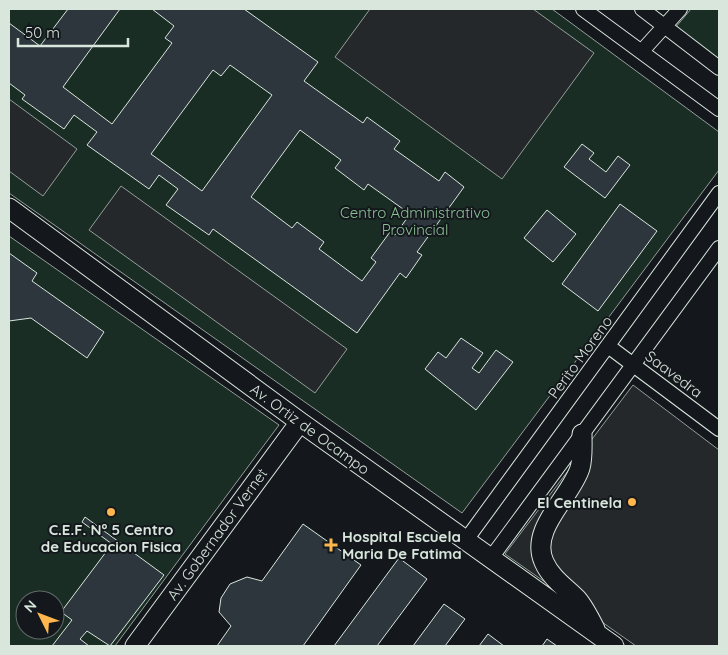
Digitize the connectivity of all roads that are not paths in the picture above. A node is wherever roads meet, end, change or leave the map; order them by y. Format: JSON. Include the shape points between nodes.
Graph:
{"nodes":[{"id":1,"x":583,"y":9,"type":"edge"},
{"id":2,"x":642,"y":9,"type":"edge"},
{"id":3,"x":680,"y":9,"type":"edge"},
{"id":4,"x":665,"y":25,"type":"junction"},
{"id":5,"x":642,"y":51,"type":"junction"},
{"id":6,"x":719,"y":68,"type":"edge"},
{"id":7,"x":719,"y":109,"type":"edge"},
{"id":8,"x":719,"y":193,"type":"edge"},
{"id":9,"x":9,"y":208,"type":"edge"},
{"id":10,"x":719,"y":248,"type":"edge"},
{"id":11,"x":608,"y":346,"type":"junction"},
{"id":12,"x":634,"y":364,"type":"junction"},
{"id":13,"x":300,"y":422,"type":"junction"},
{"id":14,"x":719,"y":429,"type":"edge"},
{"id":15,"x":582,"y":434,"type":"junction"},
{"id":16,"x":466,"y":540,"type":"junction"},
{"id":17,"x":491,"y":558,"type":"junction"},
{"id":18,"x":597,"y":634,"type":"junction"},
{"id":19,"x":134,"y":646,"type":"edge"},
{"id":20,"x":614,"y":646,"type":"edge"}],
"edges":[{"from":1,"to":5,"type":"street"},
{"from":2,"to":4,"type":"street"},
{"from":3,"to":4,"type":"street"},
{"from":4,"to":5,"type":"street"},
{"from":4,"to":6,"type":"street"},
{"from":5,"to":7,"type":"street"},
{"from":8,"to":11,"type":"street","name":"Perito Moreno"},
{"from":9,"to":13,"type":"main road","name":"Av. Ortiz de Ocampo"},
{"from":10,"to":12,"type":"street"},
{"from":11,"to":12,"type":"street","name":"Saavedra"},
{"from":11,"to":16,"type":"street","name":"Perito Moreno"},
{"from":12,"to":14,"type":"street","name":"Saavedra"},
{"from":12,"to":15,"type":"street"},
{"from":13,"to":16,"type":"main road","name":"Av. Ortiz de Ocampo"},
{"from":13,"to":19,"type":"main road","name":"Av. Gobernador Vernet"},
{"from":15,"to":17,"type":"street"},
{"from":15,"to":18,"type":"main road","via":[[581,467],[545,530],[541,547],[543,561],[552,576],[578,601]]},
{"from":16,"to":17,"type":"main road","name":"Av. Ortiz de Ocampo"},
{"from":17,"to":18,"type":"main road","name":"Av. Ortiz de Ocampo"},
{"from":18,"to":20,"type":"main road","name":"Av. Ortiz de Ocampo"}]}
